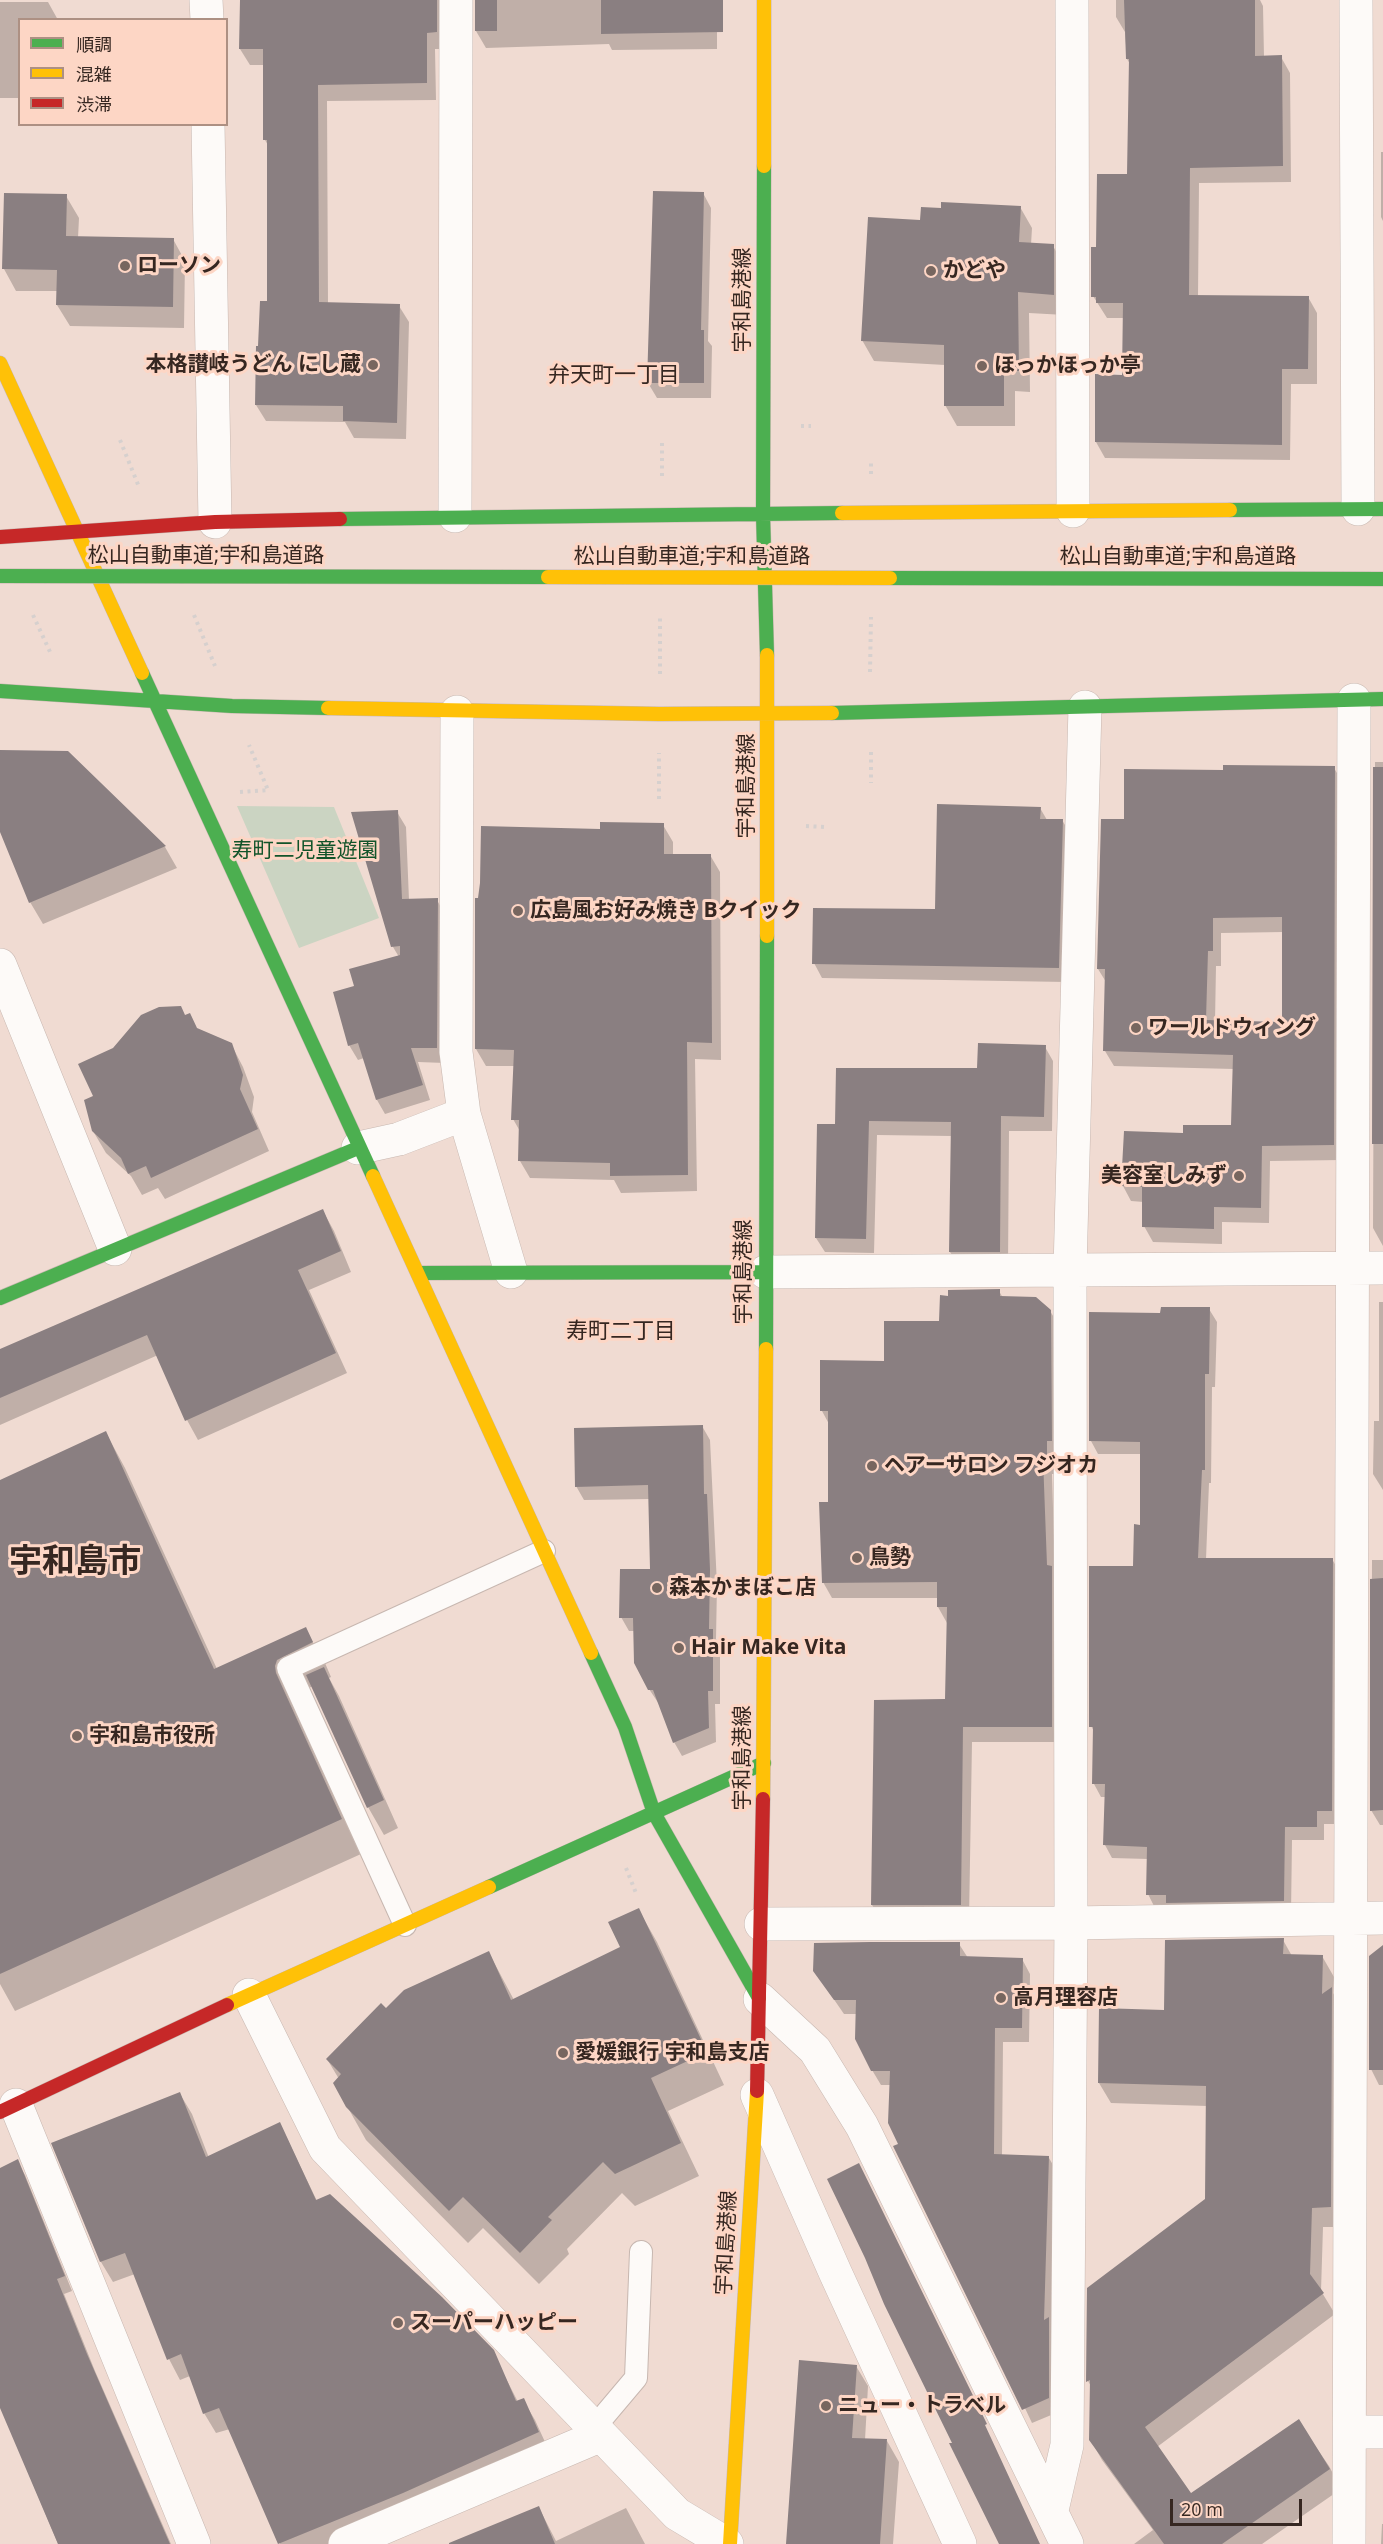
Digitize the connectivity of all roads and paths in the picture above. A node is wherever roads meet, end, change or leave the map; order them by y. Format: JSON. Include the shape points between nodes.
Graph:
{"nodes":[{"id":1,"x":206,"y":0,"type":"edge"},
{"id":2,"x":456,"y":0,"type":"edge"},
{"id":3,"x":764,"y":0,"type":"edge"},
{"id":4,"x":1072,"y":0,"type":"edge"},
{"id":5,"x":1356,"y":0,"type":"edge"},
{"id":6,"x":207,"y":18,"type":"edge"},
{"id":7,"x":208,"y":126,"type":"edge"},
{"id":8,"x":0,"y":363,"type":"edge"},
{"id":9,"x":871,"y":460,"type":"dead end"},
{"id":10,"x":1370,"y":509,"type":"edge"},
{"id":11,"x":1073,"y":511,"type":"junction"},
{"id":12,"x":871,"y":513,"type":"junction"},
{"id":13,"x":763,"y":514,"type":"junction"},
{"id":14,"x":455,"y":516,"type":"junction"},
{"id":15,"x":215,"y":522,"type":"junction"},
{"id":16,"x":75,"y":531,"type":"junction"},
{"id":17,"x":0,"y":537,"type":"edge"},
{"id":18,"x":0,"y":576,"type":"edge"},
{"id":19,"x":1383,"y":579,"type":"edge"},
{"id":20,"x":871,"y":607,"type":"dead end"},
{"id":21,"x":32,"y":612,"type":"dead end"},
{"id":22,"x":0,"y":691,"type":"edge"},
{"id":23,"x":69,"y":694,"type":"junction"},
{"id":24,"x":1368,"y":700,"type":"edge"},
{"id":25,"x":154,"y":701,"type":"junction"},
{"id":26,"x":1085,"y":707,"type":"junction"},
{"id":27,"x":457,"y":712,"type":"junction"},
{"id":28,"x":870,"y":713,"type":"junction"},
{"id":29,"x":768,"y":714,"type":"junction"},
{"id":30,"x":871,"y":783,"type":"dead end"},
{"id":31,"x":0,"y":965,"type":"edge"},
{"id":32,"x":464,"y":1114,"type":"junction"},
{"id":33,"x":358,"y":1148,"type":"junction"},
{"id":34,"x":116,"y":1249,"type":"junction"},
{"id":35,"x":1367,"y":1268,"type":"edge"},
{"id":36,"x":1070,"y":1270,"type":"junction"},
{"id":37,"x":511,"y":1272,"type":"junction"},
{"id":38,"x":765,"y":1272,"type":"junction"},
{"id":39,"x":418,"y":1273,"type":"junction"},
{"id":40,"x":0,"y":1298,"type":"edge"},
{"id":41,"x":544,"y":1551,"type":"junction"},
{"id":42,"x":765,"y":1763,"type":"junction"},
{"id":43,"x":654,"y":1813,"type":"junction"},
{"id":44,"x":1367,"y":1918,"type":"edge"},
{"id":45,"x":1071,"y":1923,"type":"junction"},
{"id":46,"x":761,"y":1924,"type":"junction"},
{"id":47,"x":405,"y":1925,"type":"junction"},
{"id":48,"x":249,"y":1995,"type":"junction"},
{"id":49,"x":760,"y":1999,"type":"junction"},
{"id":50,"x":757,"y":2094,"type":"junction"},
{"id":51,"x":8,"y":2108,"type":"edge"},
{"id":52,"x":641,"y":2252,"type":"dead end"},
{"id":53,"x":596,"y":2432,"type":"junction"},
{"id":54,"x":1350,"y":2432,"type":"junction"},
{"id":55,"x":1383,"y":2432,"type":"edge"},
{"id":56,"x":1052,"y":2510,"type":"junction"},
{"id":57,"x":194,"y":2544,"type":"edge"},
{"id":58,"x":345,"y":2544,"type":"edge"},
{"id":59,"x":728,"y":2544,"type":"edge"},
{"id":60,"x":960,"y":2544,"type":"edge"},
{"id":61,"x":1066,"y":2544,"type":"edge"},
{"id":62,"x":1349,"y":2544,"type":"edge"}],
"edges":[{"from":1,"to":6,"type":"street"},
{"from":2,"to":14,"type":"street"},
{"from":3,"to":13,"type":"main road","name":"宇和島港線"},
{"from":4,"to":11,"type":"street"},
{"from":5,"to":10,"type":"street"},
{"from":7,"to":15,"type":"street"},
{"from":8,"to":16,"type":"main road"},
{"from":9,"to":12,"type":"path"},
{"from":10,"to":11,"type":"main road"},
{"from":11,"to":12,"type":"main road"},
{"from":12,"to":13,"type":"main road"},
{"from":13,"to":14,"type":"main road"},
{"from":13,"to":29,"type":"main road","name":"宇和島港線"},
{"from":14,"to":15,"type":"main road"},
{"from":15,"to":16,"type":"main road"},
{"from":16,"to":17,"type":"main road"},
{"from":16,"to":25,"type":"main road"},
{"from":18,"to":19,"type":"main road","name":"松山自動車道;宇和島道路","bridge":true},
{"from":20,"to":28,"type":"path"},
{"from":21,"to":23,"type":"path"},
{"from":22,"to":23,"type":"main road"},
{"from":23,"to":25,"type":"main road"},
{"from":24,"to":26,"type":"main road"},
{"from":24,"to":35,"type":"street"},
{"from":25,"to":27,"type":"main road"},
{"from":25,"to":33,"type":"main road"},
{"from":26,"to":28,"type":"main road"},
{"from":26,"to":36,"type":"street"},
{"from":27,"to":29,"type":"main road"},
{"from":27,"to":32,"type":"street","via":[[456,1052]]},
{"from":28,"to":29,"type":"main road"},
{"from":28,"to":30,"type":"path"},
{"from":29,"to":38,"type":"main road","name":"宇和島港線"},
{"from":31,"to":34,"type":"street"},
{"from":32,"to":33,"type":"street","via":[[399,1139]]},
{"from":32,"to":37,"type":"street"},
{"from":33,"to":34,"type":"main road"},
{"from":33,"to":39,"type":"main road"},
{"from":34,"to":40,"type":"main road"},
{"from":35,"to":36,"type":"street"},
{"from":35,"to":44,"type":"street"},
{"from":36,"to":38,"type":"street"},
{"from":36,"to":45,"type":"street"},
{"from":37,"to":38,"type":"main road"},
{"from":37,"to":39,"type":"main road"},
{"from":38,"to":42,"type":"main road","name":"宇和島港線"},
{"from":39,"to":41,"type":"main road"},
{"from":41,"to":43,"type":"main road","via":[[625,1727]]},
{"from":41,"to":47,"type":"lane","via":[[288,1668]]},
{"from":42,"to":43,"type":"main road"},
{"from":42,"to":46,"type":"main road","name":"宇和島港線"},
{"from":43,"to":47,"type":"main road"},
{"from":43,"to":49,"type":"main road"},
{"from":44,"to":45,"type":"street"},
{"from":44,"to":54,"type":"street"},
{"from":45,"to":46,"type":"street"},
{"from":45,"to":56,"type":"street","via":[[1067,2445]]},
{"from":46,"to":49,"type":"main road","name":"宇和島港線"},
{"from":47,"to":48,"type":"main road"},
{"from":48,"to":51,"type":"main road"},
{"from":48,"to":53,"type":"street","via":[[325,2148]]},
{"from":49,"to":50,"type":"main road","name":"宇和島港線"},
{"from":49,"to":56,"type":"street","via":[[815,2050],[862,2126]]},
{"from":50,"to":59,"type":"main road","name":"宇和島港線"},
{"from":50,"to":60,"type":"street"},
{"from":51,"to":57,"type":"street"},
{"from":52,"to":53,"type":"lane","via":[[636,2378]]},
{"from":53,"to":58,"type":"street"},
{"from":53,"to":59,"type":"street","via":[[677,2514]]},
{"from":54,"to":55,"type":"street"},
{"from":54,"to":62,"type":"street"},
{"from":56,"to":61,"type":"street"}]}
